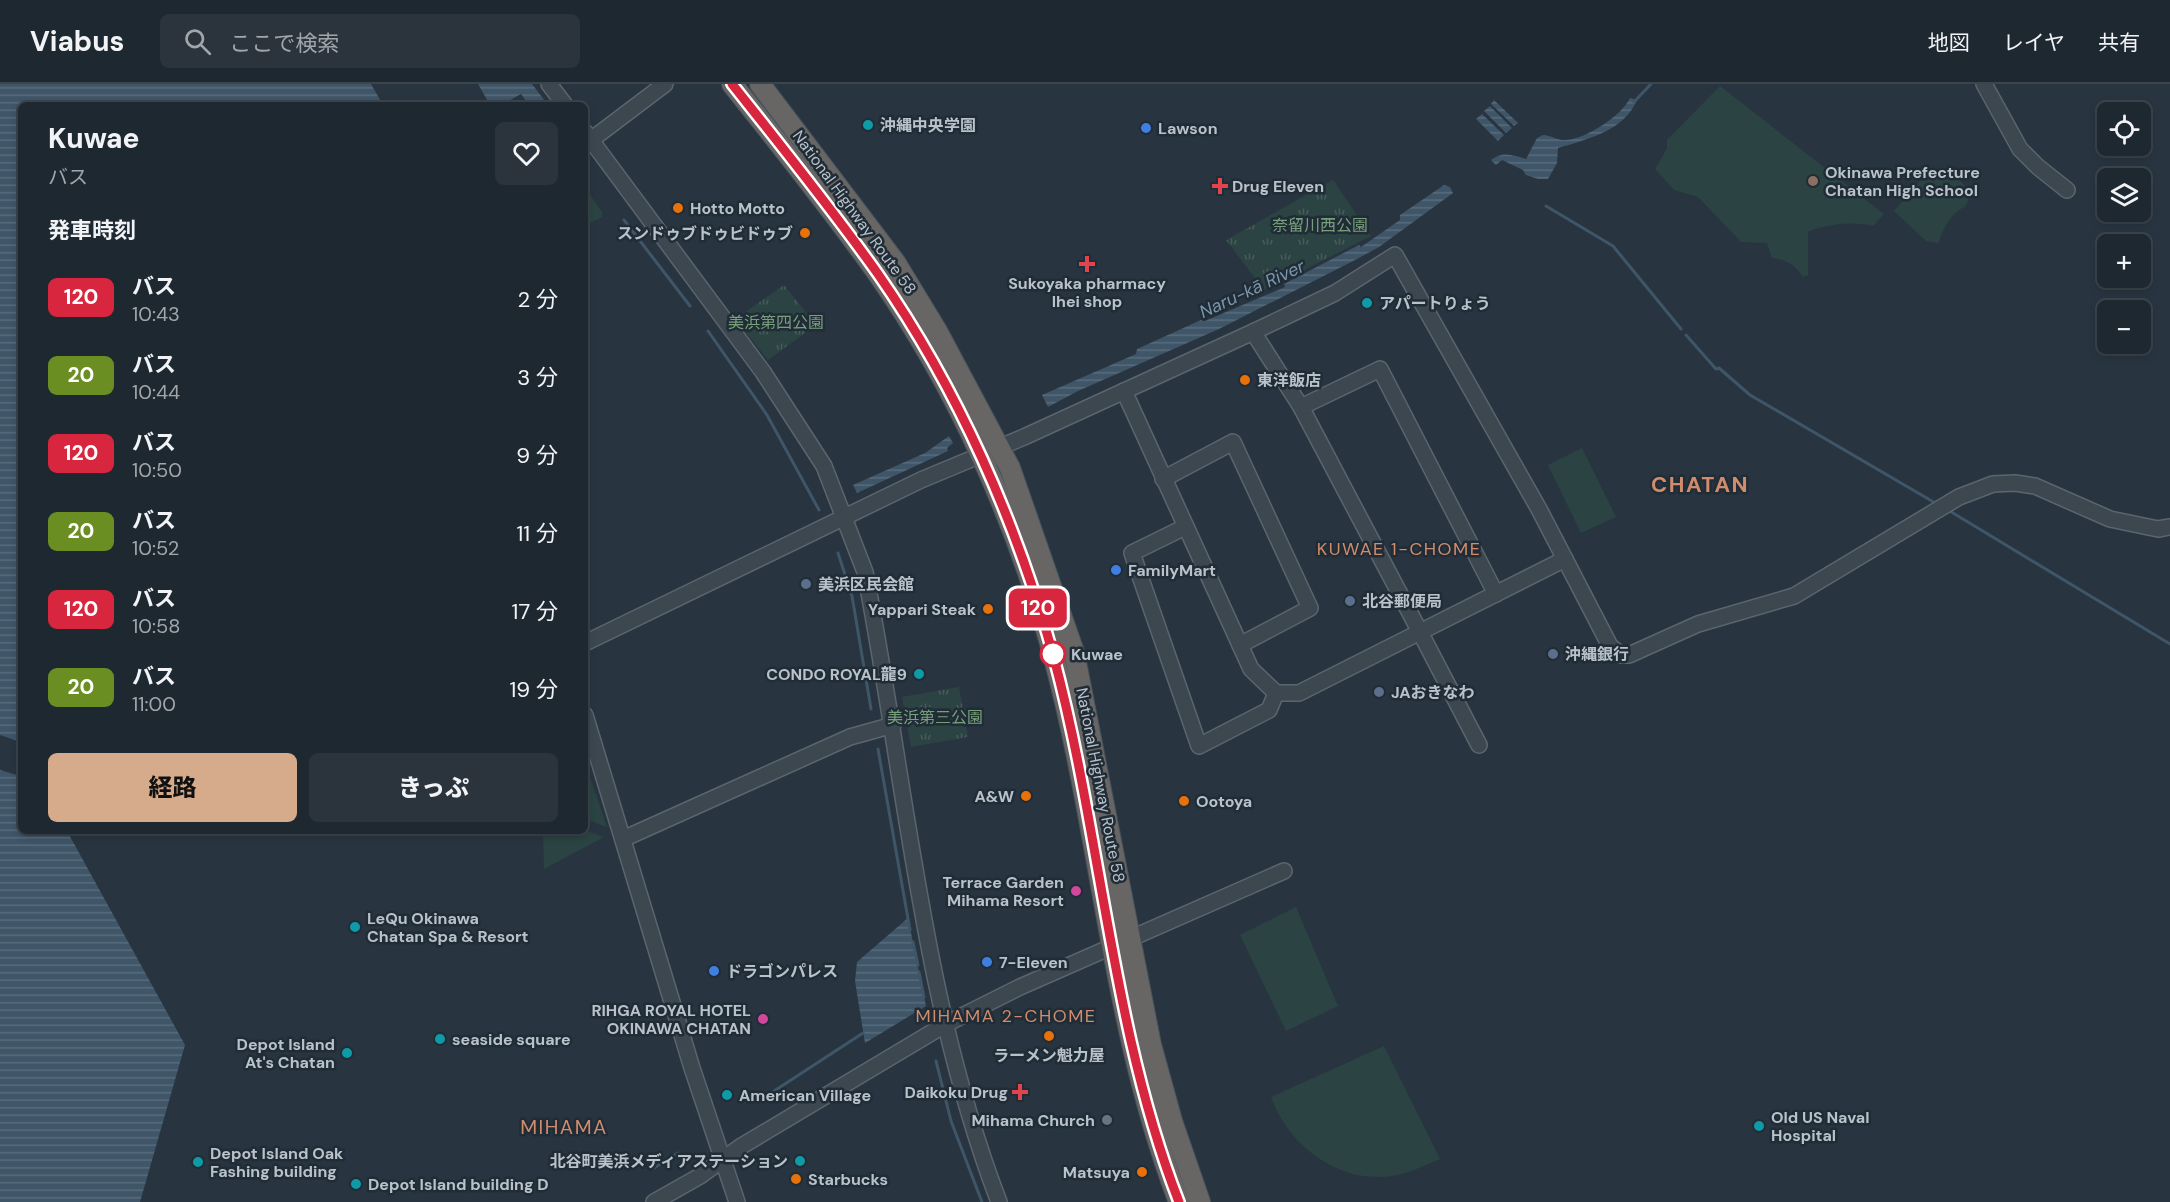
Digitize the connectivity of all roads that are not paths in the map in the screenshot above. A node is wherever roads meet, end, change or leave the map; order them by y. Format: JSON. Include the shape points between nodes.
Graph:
{"nodes":[{"id":1,"x":549,"y":84,"type":"edge"},
{"id":2,"x":665,"y":84,"type":"edge"},
{"id":3,"x":732,"y":84,"type":"edge"},
{"id":4,"x":760,"y":84,"type":"edge"},
{"id":5,"x":1984,"y":84,"type":"edge"},
{"id":6,"x":563,"y":102,"type":"edge"},
{"id":7,"x":588,"y":136,"type":"edge"},
{"id":8,"x":2067,"y":190,"type":"dead end"},
{"id":9,"x":1254,"y":332,"type":"junction"},
{"id":10,"x":1124,"y":391,"type":"junction"},
{"id":11,"x":1300,"y":407,"type":"junction"},
{"id":12,"x":999,"y":447,"type":"junction"},
{"id":13,"x":980,"y":455,"type":"junction"},
{"id":14,"x":1163,"y":479,"type":"junction"},
{"id":15,"x":846,"y":519,"type":"junction"},
{"id":16,"x":1185,"y":527,"type":"junction"},
{"id":17,"x":2170,"y":527,"type":"edge"},
{"id":18,"x":1565,"y":559,"type":"junction"},
{"id":19,"x":1496,"y":594,"type":"junction"},
{"id":20,"x":1420,"y":632,"type":"junction"},
{"id":21,"x":588,"y":642,"type":"edge"},
{"id":22,"x":1240,"y":645,"type":"junction"},
{"id":23,"x":1276,"y":693,"type":"junction"},
{"id":24,"x":588,"y":725,"type":"edge"},
{"id":25,"x":893,"y":725,"type":"junction"},
{"id":26,"x":1479,"y":744,"type":"dead end"},
{"id":27,"x":623,"y":839,"type":"junction"},
{"id":28,"x":1284,"y":871,"type":"dead end"},
{"id":29,"x":1131,"y":938,"type":"junction"},
{"id":30,"x":1112,"y":946,"type":"junction"},
{"id":31,"x":946,"y":1024,"type":"junction"},
{"id":32,"x":722,"y":1158,"type":"junction"},
{"id":33,"x":654,"y":1202,"type":"edge"},
{"id":34,"x":737,"y":1202,"type":"edge"},
{"id":35,"x":999,"y":1202,"type":"edge"},
{"id":36,"x":1179,"y":1202,"type":"edge"},
{"id":37,"x":1200,"y":1202,"type":"edge"}],
"edges":[{"from":1,"to":6,"type":"street"},
{"from":2,"to":7,"type":"street"},
{"from":3,"to":13,"type":"highway","name":"National Highway Route 58","via":[[879,276]]},
{"from":4,"to":12,"type":"highway","name":"National Highway Route 58","via":[[895,262]]},
{"from":5,"to":8,"type":"street","via":[[2020,148]]},
{"from":7,"to":15,"type":"street","via":[[787,408],[824,466]]},
{"from":9,"to":10,"type":"street"},
{"from":9,"to":11,"type":"street"},
{"from":9,"to":18,"type":"street","via":[[1335,293],[1395,255]]},
{"from":10,"to":12,"type":"street"},
{"from":10,"to":14,"type":"street"},
{"from":11,"to":19,"type":"street","via":[[1380,369]]},
{"from":11,"to":20,"type":"street"},
{"from":12,"to":13,"type":"street"},
{"from":12,"to":29,"type":"highway","name":"National Highway Route 58","via":[[1038,542],[1074,652]]},
{"from":13,"to":15,"type":"street"},
{"from":13,"to":30,"type":"highway","name":"National Highway Route 58","via":[[1019,550],[1054,657]]},
{"from":14,"to":16,"type":"street"},
{"from":14,"to":22,"type":"street","via":[[1233,442],[1310,608]]},
{"from":15,"to":21,"type":"street"},
{"from":15,"to":25,"type":"street","via":[[865,572]]},
{"from":16,"to":22,"type":"street"},
{"from":16,"to":23,"type":"street","via":[[1132,553],[1199,746],[1269,710]]},
{"from":17,"to":18,"type":"street","via":[[2158,529],[2110,519],[2035,486],[1993,484],[1975,489],[1781,601],[1698,624],[1629,655],[1621,655],[1610,646]]},
{"from":18,"to":19,"type":"street"},
{"from":19,"to":20,"type":"street"},
{"from":20,"to":23,"type":"street","via":[[1299,693]]},
{"from":20,"to":26,"type":"street"},
{"from":22,"to":23,"type":"street","via":[[1251,669]]},
{"from":24,"to":27,"type":"street"},
{"from":25,"to":27,"type":"street","via":[[850,737]]},
{"from":25,"to":31,"type":"street","via":[[922,909]]},
{"from":27,"to":32,"type":"street"},
{"from":28,"to":29,"type":"street"},
{"from":29,"to":30,"type":"street"},
{"from":29,"to":37,"type":"highway","name":"National Highway Route 58","via":[[1151,1045]]},
{"from":30,"to":31,"type":"street"},
{"from":30,"to":36,"type":"highway","name":"National Highway Route 58","via":[[1133,1053]]},
{"from":31,"to":32,"type":"street"},
{"from":31,"to":35,"type":"street","via":[[966,1110]]},
{"from":32,"to":33,"type":"street","via":[[700,1176]]},
{"from":32,"to":34,"type":"street"}]}
